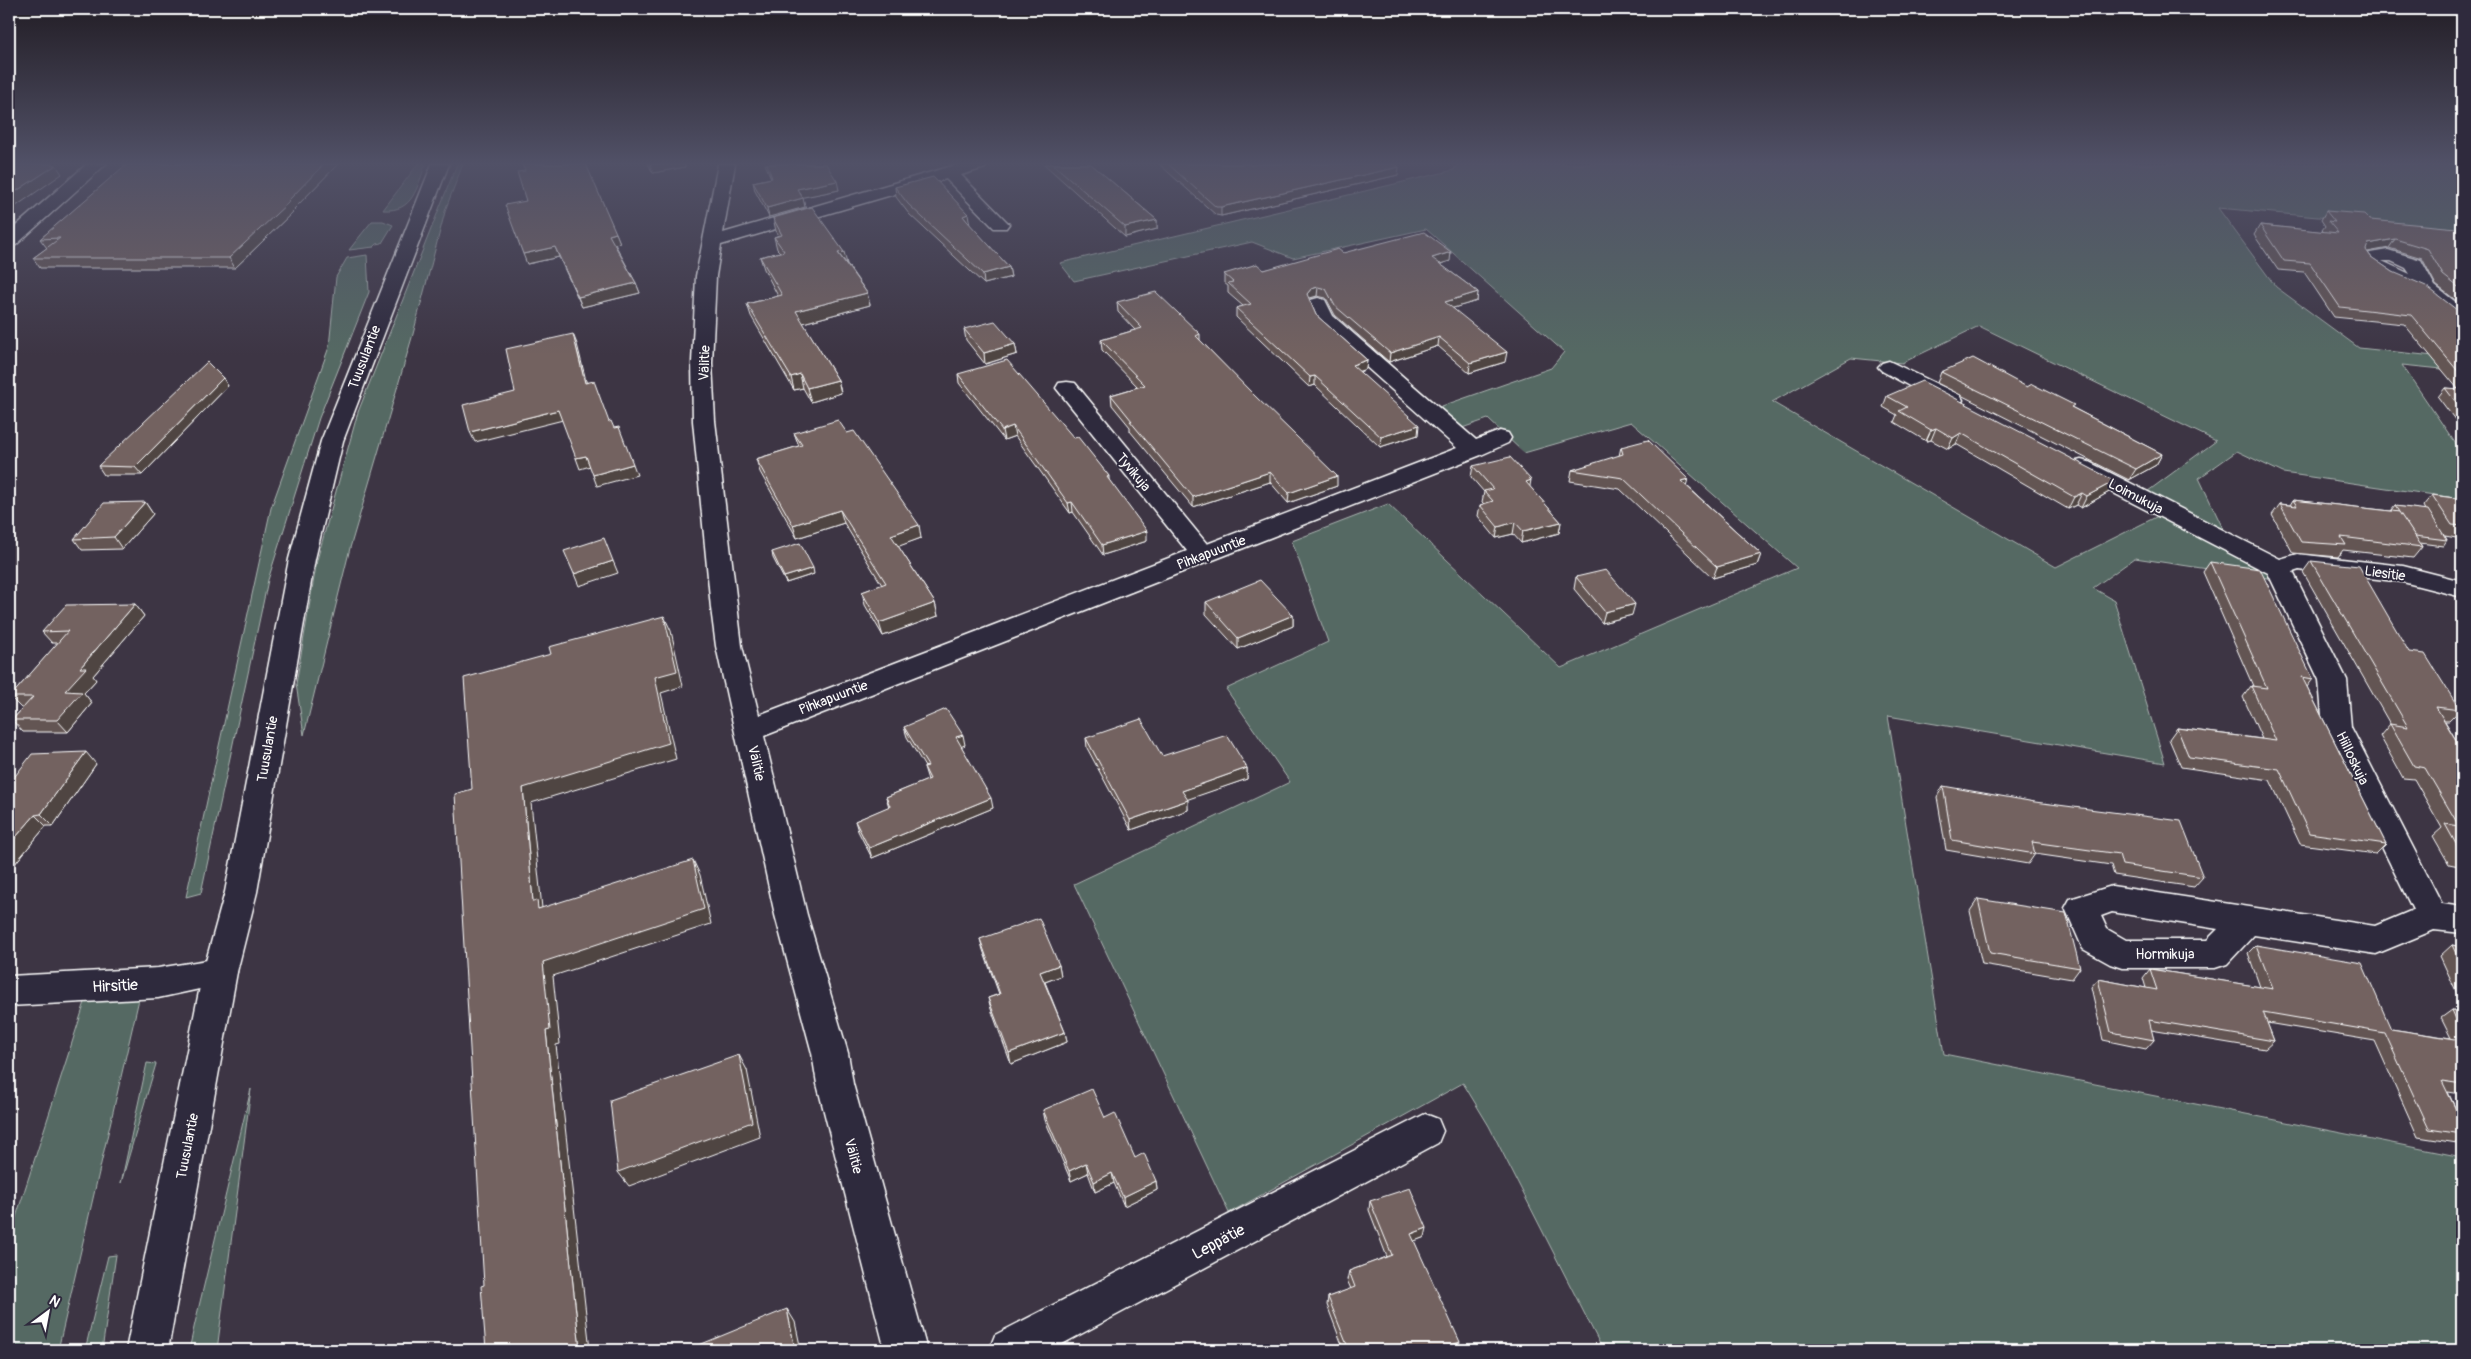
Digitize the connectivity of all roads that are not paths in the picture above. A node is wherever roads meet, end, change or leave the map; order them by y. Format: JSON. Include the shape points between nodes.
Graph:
{"nodes":[{"id":1,"x":25,"y":227,"type":"edge"},
{"id":2,"x":416,"y":227,"type":"edge"},
{"id":3,"x":715,"y":227,"type":"edge"},
{"id":4,"x":762,"y":227,"type":"edge"},
{"id":5,"x":9,"y":241,"type":"edge"},
{"id":6,"x":712,"y":242,"type":"junction"},
{"id":7,"x":2428,"y":289,"type":"edge"},
{"id":8,"x":1318,"y":304,"type":"dead end"},
{"id":9,"x":2462,"y":317,"type":"edge"},
{"id":10,"x":1889,"y":367,"type":"dead end"},
{"id":11,"x":1067,"y":388,"type":"dead end"},
{"id":12,"x":1968,"y":408,"type":"edge"},
{"id":13,"x":1500,"y":438,"type":"dead end"},
{"id":14,"x":1473,"y":450,"type":"junction"},
{"id":15,"x":2065,"y":459,"type":"edge"},
{"id":16,"x":1203,"y":555,"type":"junction"},
{"id":17,"x":2278,"y":568,"type":"junction"},
{"id":18,"x":2462,"y":590,"type":"edge"},
{"id":19,"x":749,"y":730,"type":"junction"},
{"id":20,"x":2447,"y":918,"type":"edge"},
{"id":21,"x":2248,"y":919,"type":"dead end"},
{"id":22,"x":220,"y":972,"type":"junction"},
{"id":23,"x":9,"y":991,"type":"edge"},
{"id":24,"x":1425,"y":1131,"type":"dead end"},
{"id":25,"x":147,"y":1350,"type":"edge"},
{"id":26,"x":906,"y":1350,"type":"edge"},
{"id":27,"x":1010,"y":1350,"type":"edge"}],
"edges":[{"from":1,"to":5,"type":"street"},
{"from":2,"to":22,"type":"street","name":"Tuusulantie","via":[[332,441],[302,559],[241,892]]},
{"from":3,"to":6,"type":"street","name":"Välitie"},
{"from":4,"to":6,"type":"street"},
{"from":6,"to":19,"type":"street","name":"Välitie","via":[[706,276],[702,363],[704,420],[729,646]]},
{"from":7,"to":9,"type":"street"},
{"from":8,"to":14,"type":"street","via":[[1324,319]]},
{"from":10,"to":12,"type":"street"},
{"from":11,"to":16,"type":"street","name":"Tyvikuja"},
{"from":13,"to":14,"type":"street","name":"Pihkapuuntie"},
{"from":14,"to":16,"type":"street","name":"Pihkapuuntie"},
{"from":15,"to":17,"type":"street","name":"Loimukuja"},
{"from":16,"to":19,"type":"street","name":"Pihkapuuntie"},
{"from":17,"to":18,"type":"street","name":"Liesitie","via":[[2298,562],[2403,574]]},
{"from":17,"to":20,"type":"street","name":"Hiilloskuja","via":[[2333,680],[2338,727]]},
{"from":19,"to":26,"type":"street","name":"Välitie","via":[[791,915]]},
{"from":20,"to":21,"type":"street","via":[[2376,940]]},
{"from":22,"to":23,"type":"street","name":"Hirsitie","via":[[158,983]]},
{"from":22,"to":25,"type":"street","name":"Tuusulantie"},
{"from":24,"to":27,"type":"street","name":"Leppätie"}]}
